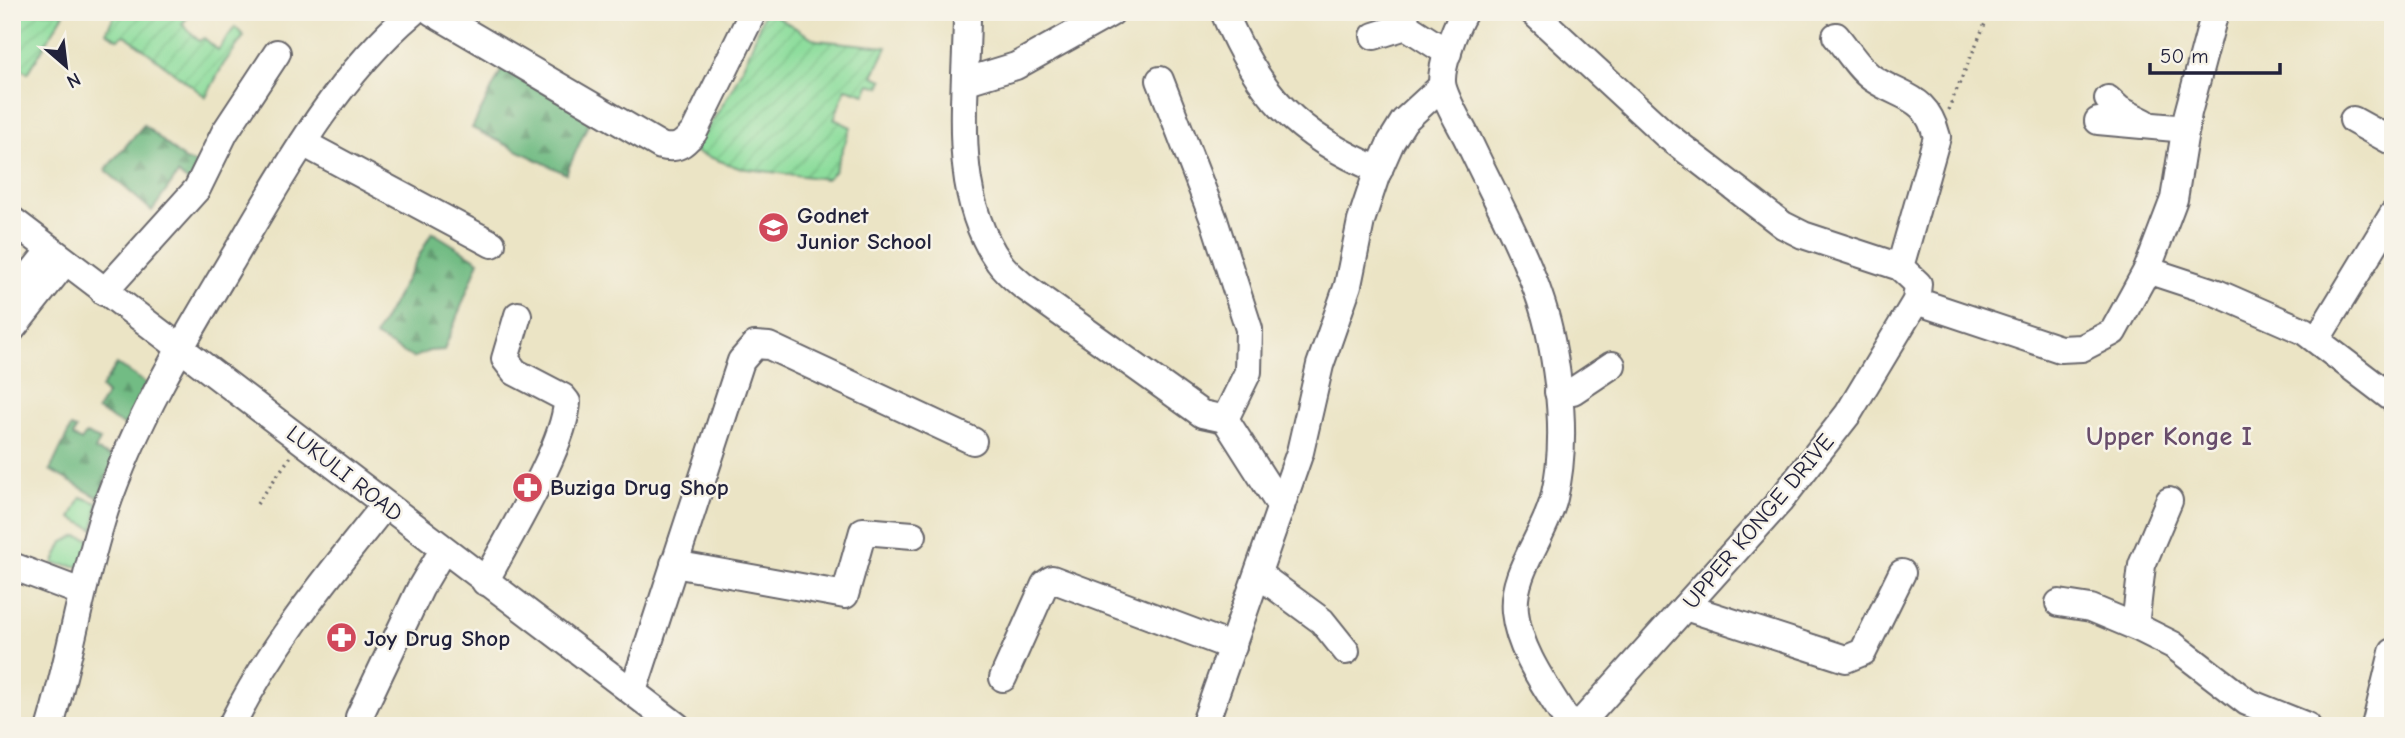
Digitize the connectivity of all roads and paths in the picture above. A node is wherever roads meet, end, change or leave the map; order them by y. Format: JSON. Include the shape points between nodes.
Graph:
{"nodes":[{"id":1,"x":432,"y":12,"type":"edge"},
{"id":2,"x":753,"y":12,"type":"edge"},
{"id":3,"x":967,"y":12,"type":"edge"},
{"id":4,"x":1224,"y":12,"type":"edge"},
{"id":5,"x":1464,"y":12,"type":"edge"},
{"id":6,"x":1533,"y":12,"type":"edge"},
{"id":7,"x":1990,"y":12,"type":"edge"},
{"id":8,"x":2215,"y":12,"type":"edge"},
{"id":9,"x":1111,"y":13,"type":"edge"},
{"id":10,"x":404,"y":15,"type":"edge"},
{"id":11,"x":1406,"y":19,"type":"edge"},
{"id":12,"x":1374,"y":36,"type":"dead end"},
{"id":13,"x":1836,"y":36,"type":"dead end"},
{"id":14,"x":1448,"y":52,"type":"junction"},
{"id":15,"x":277,"y":54,"type":"dead end"},
{"id":16,"x":1160,"y":80,"type":"dead end"},
{"id":17,"x":967,"y":81,"type":"junction"},
{"id":18,"x":1442,"y":86,"type":"junction"},
{"id":19,"x":2103,"y":110,"type":"dead end"},
{"id":20,"x":2353,"y":120,"type":"dead end"},
{"id":21,"x":2186,"y":130,"type":"junction"},
{"id":22,"x":1937,"y":136,"type":"junction"},
{"id":23,"x":2393,"y":142,"type":"edge"},
{"id":24,"x":303,"y":143,"type":"junction"},
{"id":25,"x":1379,"y":170,"type":"junction"},
{"id":26,"x":2393,"y":214,"type":"edge"},
{"id":27,"x":15,"y":228,"type":"edge"},
{"id":28,"x":492,"y":244,"type":"dead end"},
{"id":29,"x":58,"y":256,"type":"junction"},
{"id":30,"x":1900,"y":267,"type":"junction"},
{"id":31,"x":2147,"y":270,"type":"junction"},
{"id":32,"x":12,"y":290,"type":"edge"},
{"id":33,"x":104,"y":292,"type":"junction"},
{"id":34,"x":1916,"y":301,"type":"junction"},
{"id":35,"x":518,"y":315,"type":"dead end"},
{"id":36,"x":12,"y":329,"type":"edge"},
{"id":37,"x":2317,"y":339,"type":"junction"},
{"id":38,"x":180,"y":347,"type":"junction"},
{"id":39,"x":1612,"y":365,"type":"dead end"},
{"id":40,"x":1558,"y":392,"type":"junction"},
{"id":41,"x":2393,"y":398,"type":"edge"},
{"id":42,"x":1225,"y":419,"type":"junction"},
{"id":43,"x":973,"y":441,"type":"dead end"},
{"id":44,"x":305,"y":442,"type":"junction"},
{"id":45,"x":2169,"y":501,"type":"dead end"},
{"id":46,"x":257,"y":504,"type":"dead end"},
{"id":47,"x":386,"y":505,"type":"junction"},
{"id":48,"x":1281,"y":507,"type":"junction"},
{"id":49,"x":913,"y":535,"type":"dead end"},
{"id":50,"x":443,"y":550,"type":"junction"},
{"id":51,"x":674,"y":564,"type":"junction"},
{"id":52,"x":12,"y":566,"type":"edge"},
{"id":53,"x":1902,"y":573,"type":"dead end"},
{"id":54,"x":1258,"y":575,"type":"junction"},
{"id":55,"x":485,"y":582,"type":"junction"},
{"id":56,"x":81,"y":592,"type":"junction"},
{"id":57,"x":2059,"y":603,"type":"dead end"},
{"id":58,"x":1685,"y":607,"type":"junction"},
{"id":59,"x":2135,"y":626,"type":"junction"},
{"id":60,"x":1233,"y":647,"type":"junction"},
{"id":61,"x":1346,"y":651,"type":"dead end"},
{"id":62,"x":2393,"y":652,"type":"edge"},
{"id":63,"x":1003,"y":678,"type":"dead end"},
{"id":64,"x":633,"y":691,"type":"junction"},
{"id":65,"x":359,"y":717,"type":"dead end"},
{"id":66,"x":50,"y":726,"type":"edge"},
{"id":67,"x":231,"y":726,"type":"edge"},
{"id":68,"x":677,"y":726,"type":"edge"},
{"id":69,"x":1204,"y":726,"type":"edge"},
{"id":70,"x":1570,"y":726,"type":"edge"},
{"id":71,"x":1578,"y":726,"type":"edge"},
{"id":72,"x":2307,"y":726,"type":"edge"},
{"id":73,"x":2375,"y":726,"type":"edge"}],
"edges":[{"from":1,"to":2,"type":"street","via":[[571,96],[672,149],[683,145],[694,132]]},
{"from":3,"to":17,"type":"street"},
{"from":4,"to":25,"type":"street","via":[[1254,74],[1284,114],[1350,158]]},
{"from":5,"to":14,"type":"street"},
{"from":6,"to":30,"type":"street","via":[[1665,134],[1783,225]]},
{"from":7,"to":22,"type":"path"},
{"from":8,"to":21,"type":"street"},
{"from":9,"to":17,"type":"street","via":[[1016,66]]},
{"from":10,"to":24,"type":"street"},
{"from":11,"to":12,"type":"street"},
{"from":11,"to":14,"type":"street"},
{"from":13,"to":22,"type":"street","via":[[1870,77],[1920,102]]},
{"from":14,"to":18,"type":"street"},
{"from":15,"to":33,"type":"street","via":[[225,132],[197,189]]},
{"from":16,"to":42,"type":"street","via":[[1250,329],[1248,372]]},
{"from":17,"to":42,"type":"street","via":[[968,188],[999,262],[1021,285],[1202,414]]},
{"from":18,"to":25,"type":"street","via":[[1404,121]]},
{"from":18,"to":40,"type":"street","via":[[1521,252],[1548,328]]},
{"from":19,"to":21,"type":"street","via":[[2153,127]]},
{"from":20,"to":23,"type":"street"},
{"from":21,"to":31,"type":"street","via":[[2174,199]]},
{"from":22,"to":30,"type":"street"},
{"from":24,"to":28,"type":"street"},
{"from":24,"to":38,"type":"street"},
{"from":25,"to":48,"type":"street"},
{"from":26,"to":37,"type":"street"},
{"from":27,"to":29,"type":"street","name":"LUKULI ROAD"},
{"from":29,"to":32,"type":"street"},
{"from":29,"to":33,"type":"street","name":"LUKULI ROAD"},
{"from":29,"to":36,"type":"street"},
{"from":30,"to":34,"type":"street","via":[[1919,284]]},
{"from":31,"to":34,"type":"street","via":[[2113,332],[2082,348],[2060,349]]},
{"from":31,"to":37,"type":"street","via":[[2217,293]]},
{"from":33,"to":38,"type":"street","name":"LUKULI ROAD"},
{"from":34,"to":58,"type":"street","name":"UPPER KONGE DRIVE","via":[[1848,414],[1780,501]]},
{"from":35,"to":55,"type":"street","via":[[505,359],[515,372],[563,397],[566,414],[542,472]]},
{"from":37,"to":41,"type":"street"},
{"from":38,"to":44,"type":"street","name":"LUKULI ROAD"},
{"from":38,"to":56,"type":"street","via":[[126,452]]},
{"from":39,"to":40,"type":"street","via":[[1573,391]]},
{"from":40,"to":70,"type":"street","via":[[1560,446],[1554,499],[1516,591],[1515,610],[1518,630],[1541,679]]},
{"from":42,"to":48,"type":"street"},
{"from":43,"to":51,"type":"street","via":[[769,346],[755,345],[741,360]]},
{"from":44,"to":46,"type":"path"},
{"from":44,"to":47,"type":"street","name":"LUKULI ROAD"},
{"from":45,"to":59,"type":"street","via":[[2142,565]]},
{"from":47,"to":50,"type":"street","name":"LUKULI ROAD"},
{"from":47,"to":67,"type":"street","via":[[310,598],[257,673]]},
{"from":48,"to":54,"type":"street"},
{"from":49,"to":51,"type":"street","via":[[863,531],[845,595]]},
{"from":50,"to":55,"type":"street","name":"LUKULI ROAD"},
{"from":50,"to":65,"type":"street"},
{"from":51,"to":64,"type":"street"},
{"from":52,"to":56,"type":"street"},
{"from":53,"to":58,"type":"street","via":[[1863,652],[1846,659]]},
{"from":54,"to":60,"type":"street"},
{"from":54,"to":61,"type":"street","via":[[1322,621]]},
{"from":55,"to":64,"type":"street","name":"LUKULI ROAD"},
{"from":56,"to":66,"type":"street"},
{"from":57,"to":59,"type":"street","via":[[2091,608]]},
{"from":58,"to":71,"type":"street","name":"UPPER KONGE DRIVE"},
{"from":59,"to":72,"type":"street","via":[[2173,645],[2262,711]]},
{"from":60,"to":63,"type":"street","via":[[1052,579],[1045,584]]},
{"from":60,"to":69,"type":"street"},
{"from":62,"to":73,"type":"street"},
{"from":64,"to":68,"type":"street","name":"LUKULI ROAD"}]}
